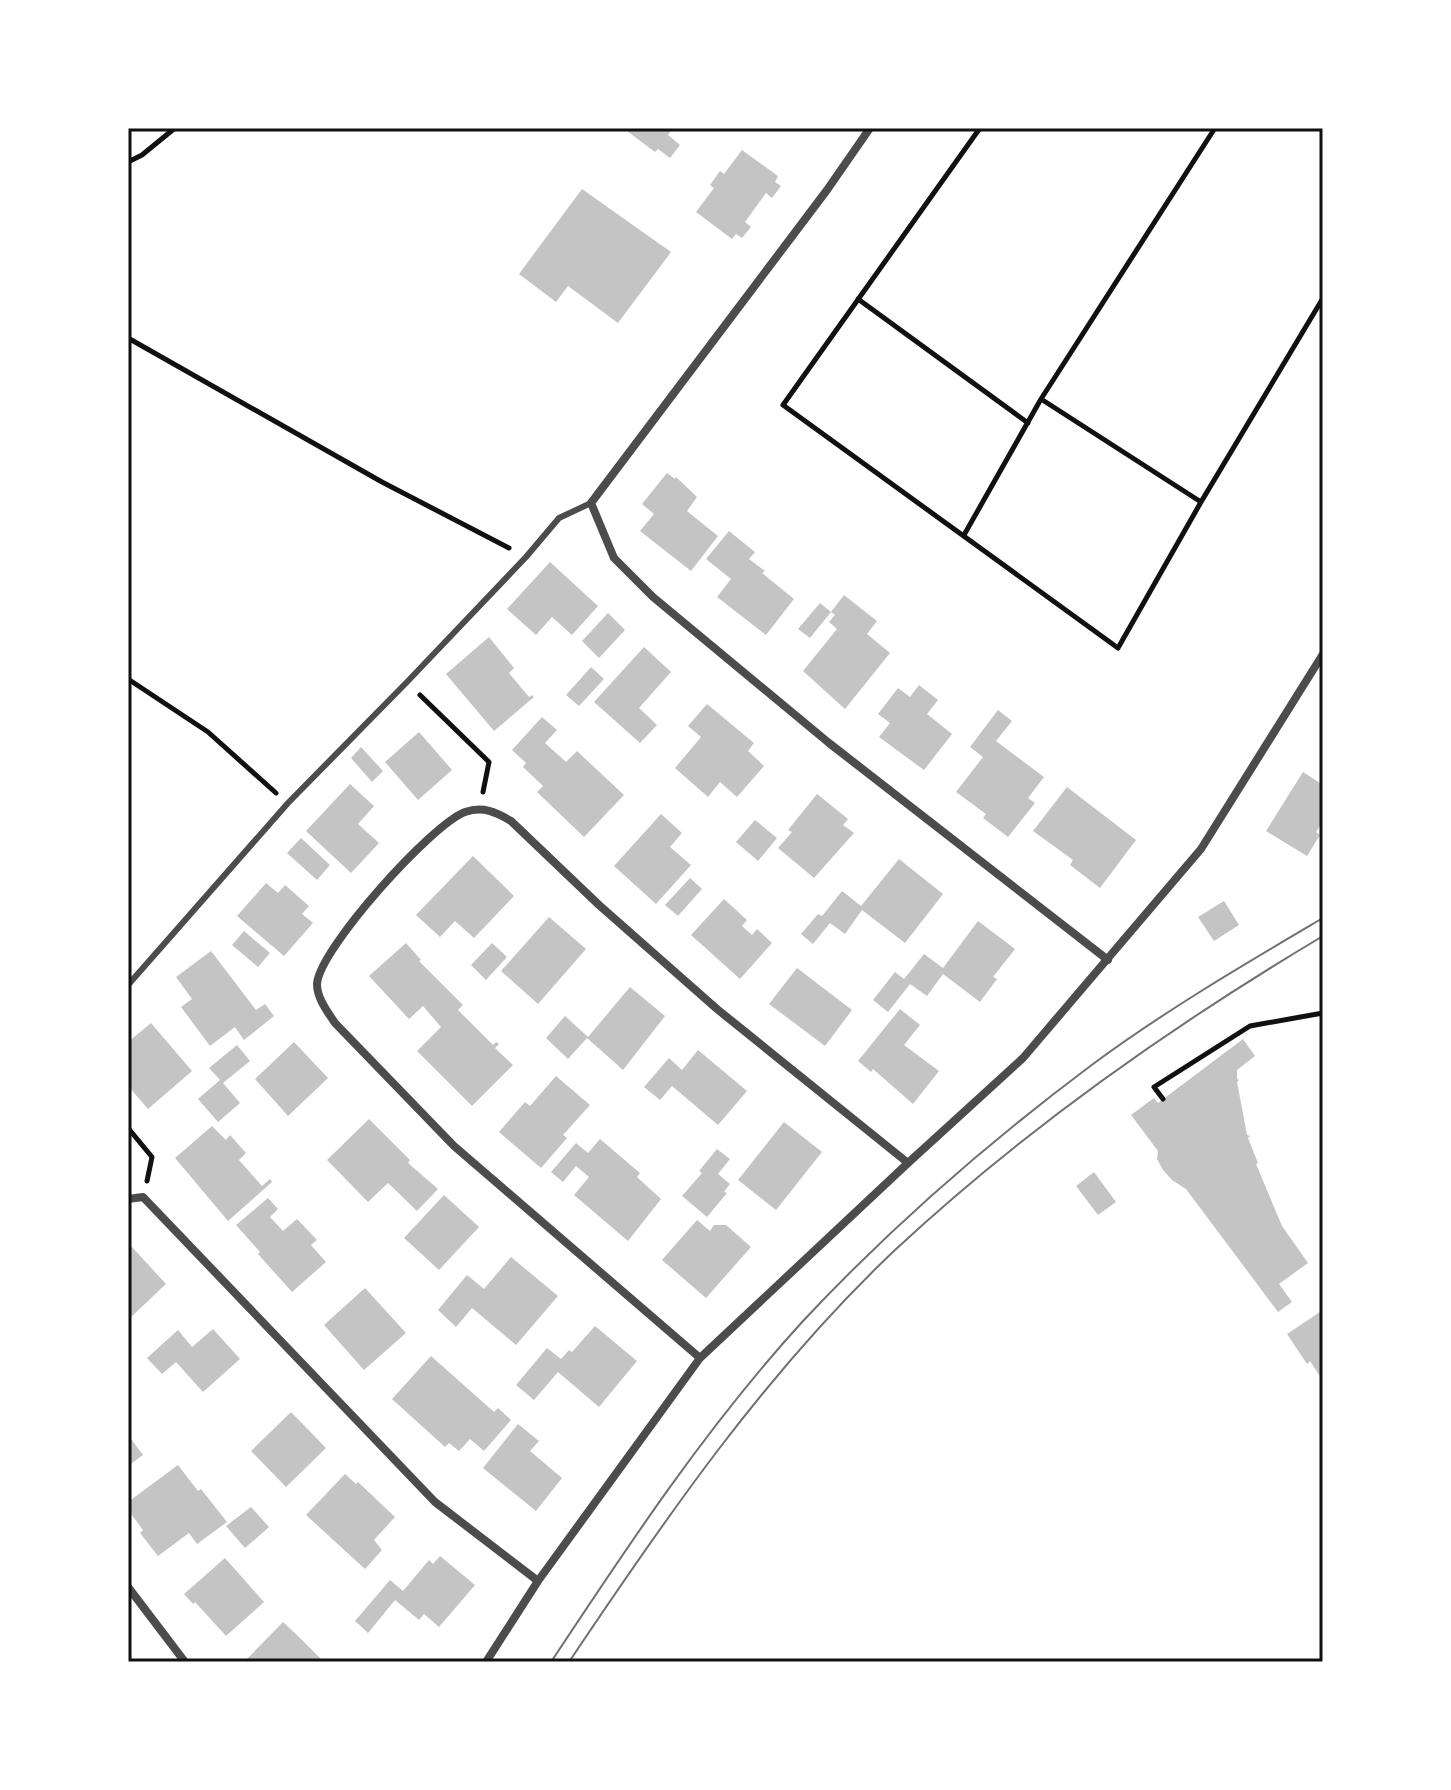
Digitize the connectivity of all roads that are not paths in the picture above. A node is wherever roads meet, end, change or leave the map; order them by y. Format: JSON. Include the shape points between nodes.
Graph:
{"nodes":[{"id":1,"x":870,"y":128,"type":"edge"},
{"id":2,"x":591,"y":503,"type":"junction"},
{"id":3,"x":1323,"y":654,"type":"edge"},
{"id":4,"x":1108,"y":960,"type":"junction"},
{"id":5,"x":128,"y":985,"type":"edge"},
{"id":6,"x":908,"y":1163,"type":"junction"},
{"id":7,"x":128,"y":1199,"type":"edge"},
{"id":8,"x":700,"y":1358,"type":"junction"},
{"id":9,"x":538,"y":1581,"type":"junction"},
{"id":10,"x":128,"y":1587,"type":"edge"},
{"id":11,"x":185,"y":1662,"type":"edge"},
{"id":12,"x":486,"y":1662,"type":"edge"}],
"edges":[{"from":1,"to":2,"type":"street"},
{"from":2,"to":4,"type":"street","via":[[614,558],[653,597],[829,743]]},
{"from":2,"to":5,"type":"lane","via":[[559,518],[288,803]]},
{"from":3,"to":4,"type":"street","via":[[1201,849]]},
{"from":4,"to":6,"type":"street","via":[[1023,1058]]},
{"from":6,"to":8,"type":"street"},
{"from":6,"to":8,"type":"street","via":[[717,1009],[511,821],[480,809],[443,824],[377,890],[326,959],[317,983],[320,1000],[335,1023],[454,1146]]},
{"from":7,"to":9,"type":"street","via":[[143,1197],[435,1502]]},
{"from":8,"to":9,"type":"street"},
{"from":9,"to":12,"type":"street"},
{"from":10,"to":11,"type":"street"}]}
